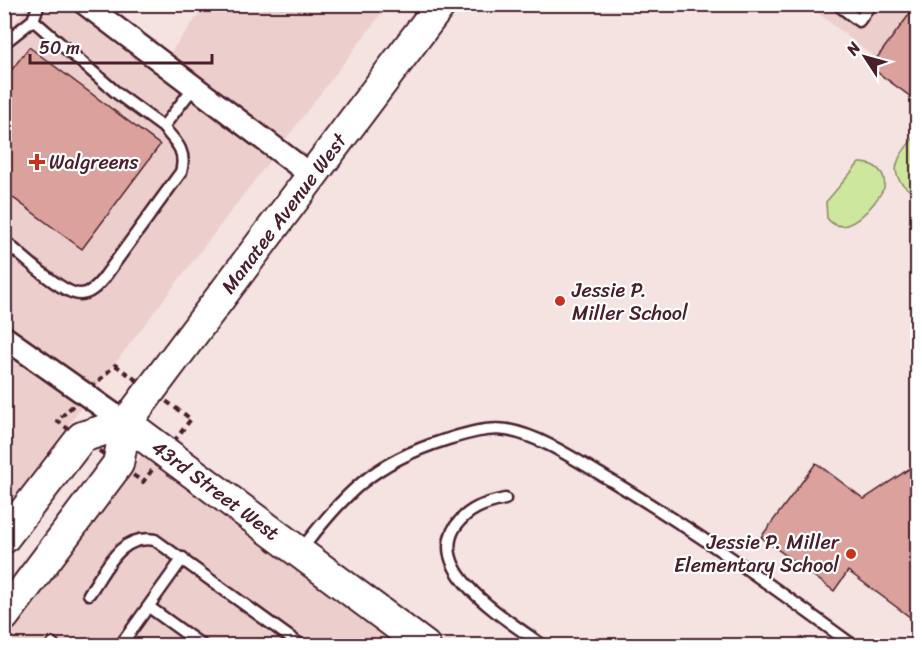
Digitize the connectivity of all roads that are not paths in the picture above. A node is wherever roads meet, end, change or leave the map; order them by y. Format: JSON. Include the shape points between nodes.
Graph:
{"nodes":[{"id":1,"x":39,"y":4,"type":"edge"},
{"id":2,"x":85,"y":4,"type":"edge"},
{"id":3,"x":441,"y":4,"type":"edge"},
{"id":4,"x":837,"y":4,"type":"edge"},
{"id":5,"x":871,"y":4,"type":"edge"},
{"id":6,"x":33,"y":20,"type":"junction"},
{"id":7,"x":4,"y":43,"type":"edge"},
{"id":8,"x":194,"y":87,"type":"junction"},
{"id":9,"x":163,"y":127,"type":"junction"},
{"id":10,"x":312,"y":176,"type":"junction"},
{"id":11,"x":4,"y":241,"type":"edge"},
{"id":12,"x":4,"y":337,"type":"edge"},
{"id":13,"x":126,"y":423,"type":"junction"},
{"id":14,"x":505,"y":499,"type":"dead end"},
{"id":15,"x":4,"y":538,"type":"edge"},
{"id":16,"x":299,"y":552,"type":"junction"},
{"id":17,"x":183,"y":558,"type":"junction"},
{"id":18,"x":89,"y":594,"type":"dead end"},
{"id":19,"x":149,"y":606,"type":"junction"},
{"id":20,"x":4,"y":616,"type":"edge"},
{"id":21,"x":411,"y":641,"type":"edge"},
{"id":22,"x":120,"y":645,"type":"edge"},
{"id":23,"x":202,"y":645,"type":"edge"},
{"id":24,"x":302,"y":645,"type":"edge"},
{"id":25,"x":543,"y":645,"type":"edge"},
{"id":26,"x":854,"y":645,"type":"edge"}],
"edges":[{"from":1,"to":6,"type":"lane"},
{"from":2,"to":8,"type":"street"},
{"from":3,"to":10,"type":"main road","name":"Manatee Avenue West"},
{"from":4,"to":5,"type":"lane","via":[[859,21]]},
{"from":6,"to":7,"type":"lane"},
{"from":6,"to":9,"type":"lane","via":[[118,94]]},
{"from":8,"to":9,"type":"lane"},
{"from":8,"to":10,"type":"street"},
{"from":9,"to":11,"type":"lane","via":[[183,150],[181,172],[90,292],[64,290]]},
{"from":10,"to":13,"type":"main road","name":"Manatee Avenue West"},
{"from":12,"to":13,"type":"street","name":"43rd Street West"},
{"from":13,"to":15,"type":"main road","via":[[82,437]]},
{"from":13,"to":16,"type":"main road","name":"43rd Street West"},
{"from":13,"to":20,"type":"main road","name":"Manatee Avenue West","via":[[118,464]]},
{"from":14,"to":25,"type":"lane","via":[[485,504],[460,519],[448,552],[457,573],[472,592]]},
{"from":16,"to":21,"type":"main road","name":"43rd Street West"},
{"from":16,"to":26,"type":"lane","via":[[350,491],[391,461],[473,431],[506,430],[565,454],[644,500],[735,559]]},
{"from":17,"to":18,"type":"lane","via":[[156,540],[142,537],[124,544]]},
{"from":17,"to":19,"type":"lane"},
{"from":17,"to":24,"type":"lane"},
{"from":19,"to":22,"type":"lane"},
{"from":19,"to":23,"type":"lane"}]}
